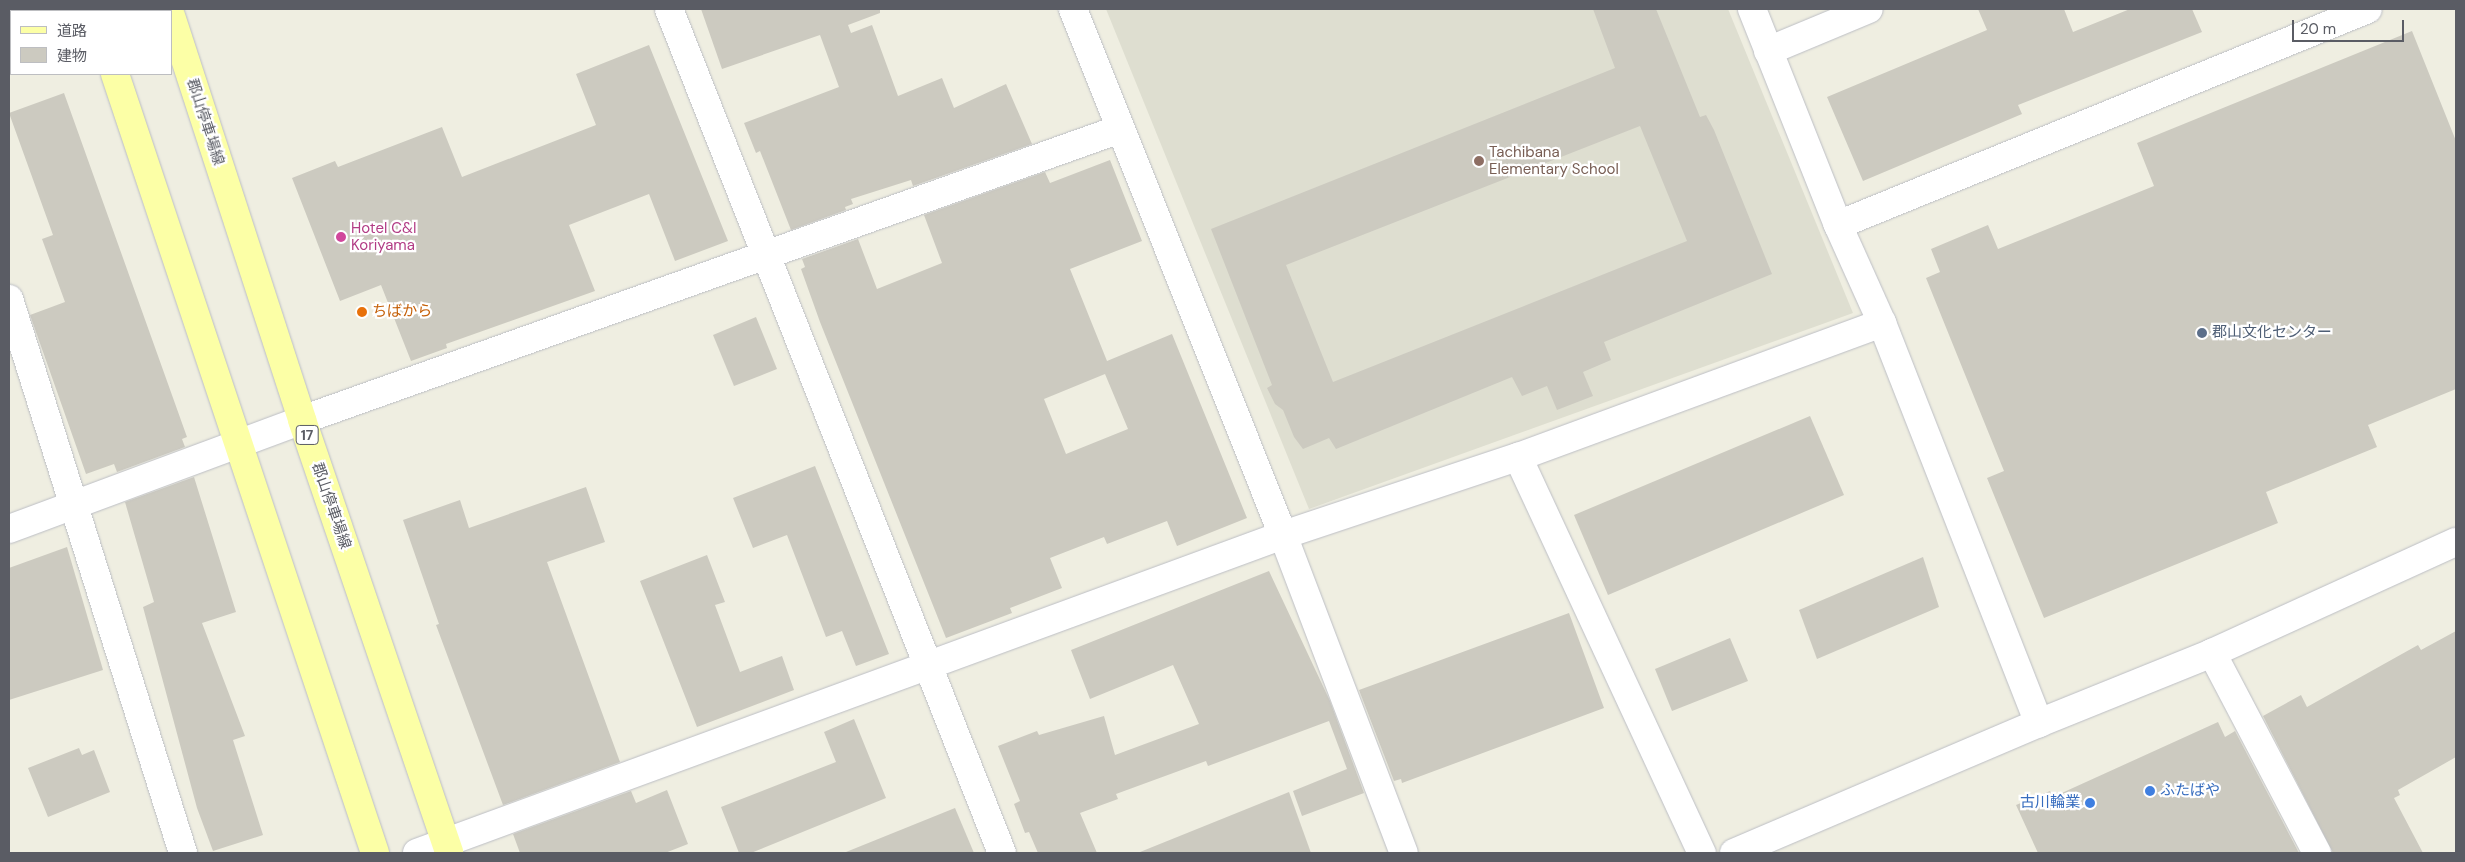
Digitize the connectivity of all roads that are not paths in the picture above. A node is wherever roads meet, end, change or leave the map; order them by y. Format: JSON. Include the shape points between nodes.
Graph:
{"nodes":[{"id":1,"x":669,"y":9,"type":"edge"},
{"id":2,"x":1073,"y":9,"type":"edge"},
{"id":3,"x":1752,"y":9,"type":"edge"},
{"id":4,"x":1869,"y":9,"type":"edge"},
{"id":5,"x":2368,"y":9,"type":"edge"},
{"id":6,"x":172,"y":19,"type":"edge"},
{"id":7,"x":1768,"y":51,"type":"junction"},
{"id":8,"x":115,"y":75,"type":"edge"},
{"id":9,"x":1120,"y":129,"type":"junction"},
{"id":10,"x":1838,"y":225,"type":"junction"},
{"id":11,"x":766,"y":255,"type":"junction"},
{"id":12,"x":9,"y":299,"type":"edge"},
{"id":13,"x":1882,"y":323,"type":"junction"},
{"id":14,"x":302,"y":420,"type":"junction"},
{"id":15,"x":237,"y":446,"type":"junction"},
{"id":16,"x":1518,"y":458,"type":"junction"},
{"id":17,"x":72,"y":507,"type":"junction"},
{"id":18,"x":9,"y":529,"type":"edge"},
{"id":19,"x":1283,"y":535,"type":"junction"},
{"id":20,"x":2453,"y":552,"type":"edge"},
{"id":21,"x":2212,"y":653,"type":"junction"},
{"id":22,"x":929,"y":666,"type":"junction"},
{"id":23,"x":2039,"y":723,"type":"junction"},
{"id":24,"x":448,"y":848,"type":"edge"},
{"id":25,"x":183,"y":853,"type":"edge"},
{"id":26,"x":375,"y":853,"type":"edge"},
{"id":27,"x":417,"y":853,"type":"edge"},
{"id":28,"x":1002,"y":853,"type":"edge"},
{"id":29,"x":1404,"y":853,"type":"edge"},
{"id":30,"x":1702,"y":853,"type":"edge"},
{"id":31,"x":1734,"y":853,"type":"edge"},
{"id":32,"x":2317,"y":853,"type":"edge"}],
"edges":[{"from":1,"to":11,"type":"street"},
{"from":2,"to":9,"type":"street"},
{"from":3,"to":7,"type":"street"},
{"from":4,"to":7,"type":"street"},
{"from":5,"to":10,"type":"street"},
{"from":6,"to":14,"type":"main road","name":"郡山停車場線","number":"17"},
{"from":7,"to":10,"type":"street"},
{"from":8,"to":15,"type":"main road"},
{"from":9,"to":11,"type":"street"},
{"from":9,"to":19,"type":"street"},
{"from":10,"to":13,"type":"street"},
{"from":11,"to":14,"type":"street"},
{"from":11,"to":22,"type":"street"},
{"from":12,"to":17,"type":"street"},
{"from":13,"to":16,"type":"street"},
{"from":13,"to":23,"type":"street"},
{"from":14,"to":15,"type":"street"},
{"from":14,"to":24,"type":"main road","name":"郡山停車場線","number":"17"},
{"from":15,"to":17,"type":"street"},
{"from":15,"to":26,"type":"main road"},
{"from":16,"to":19,"type":"street"},
{"from":16,"to":30,"type":"street"},
{"from":17,"to":18,"type":"street"},
{"from":17,"to":25,"type":"street"},
{"from":19,"to":22,"type":"street"},
{"from":19,"to":29,"type":"street"},
{"from":20,"to":21,"type":"street"},
{"from":21,"to":23,"type":"street"},
{"from":21,"to":32,"type":"street"},
{"from":22,"to":24,"type":"street"},
{"from":22,"to":28,"type":"street"},
{"from":23,"to":31,"type":"street"},
{"from":24,"to":27,"type":"street"}]}
